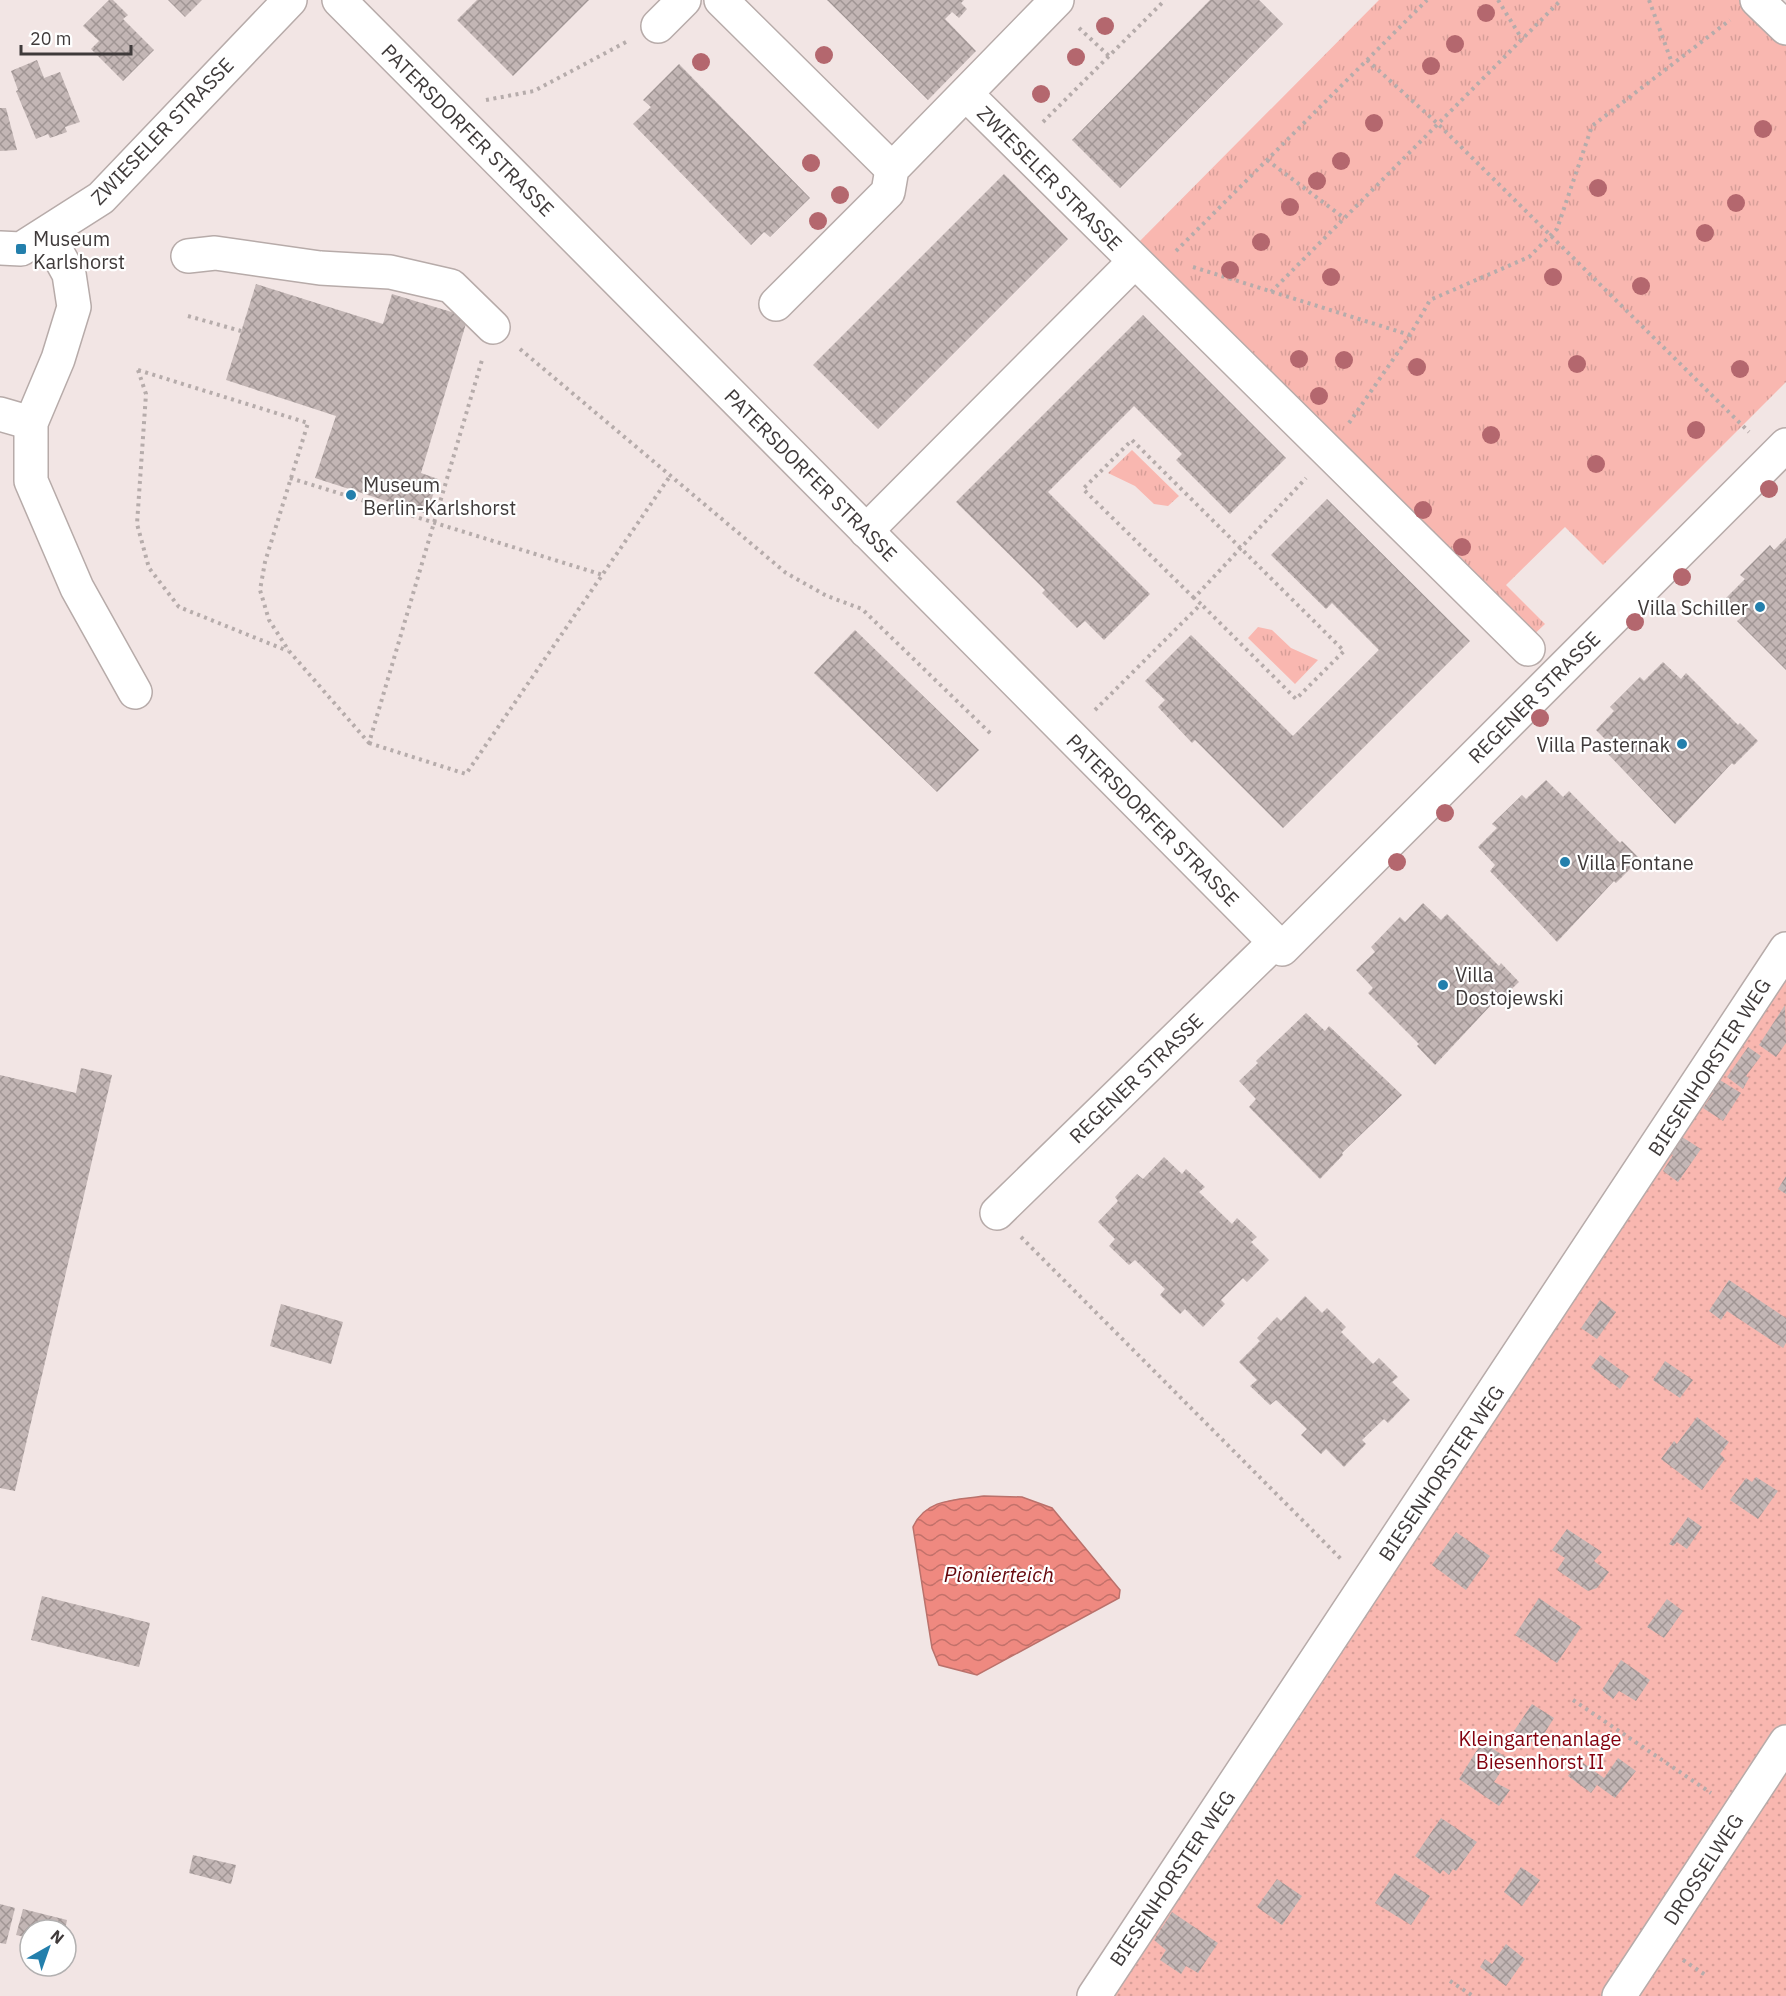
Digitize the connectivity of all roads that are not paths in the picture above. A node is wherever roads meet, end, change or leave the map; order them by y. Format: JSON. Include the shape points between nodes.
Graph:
{"nodes":[{"id":1,"x":290,"y":0,"type":"edge"},
{"id":2,"x":339,"y":0,"type":"edge"},
{"id":3,"x":684,"y":0,"type":"edge"},
{"id":4,"x":721,"y":0,"type":"edge"},
{"id":5,"x":1057,"y":0,"type":"edge"},
{"id":6,"x":1747,"y":7,"type":"edge"},
{"id":7,"x":658,"y":26,"type":"road end"},
{"id":8,"x":1786,"y":28,"type":"edge"},
{"id":9,"x":966,"y":94,"type":"junction"},
{"id":10,"x":892,"y":169,"type":"junction"},
{"id":11,"x":47,"y":234,"type":"junction"},
{"id":12,"x":0,"y":248,"type":"edge"},
{"id":13,"x":188,"y":256,"type":"dead end"},
{"id":14,"x":1150,"y":266,"type":"junction"},
{"id":15,"x":776,"y":304,"type":"dead end"},
{"id":16,"x":493,"y":327,"type":"road end"},
{"id":17,"x":15,"y":418,"type":"edge"},
{"id":18,"x":1786,"y":445,"type":"edge"},
{"id":19,"x":866,"y":531,"type":"junction"},
{"id":20,"x":1528,"y":649,"type":"dead end"},
{"id":21,"x":135,"y":692,"type":"dead end"},
{"id":22,"x":1279,"y":946,"type":"junction"},
{"id":23,"x":1786,"y":949,"type":"edge"},
{"id":24,"x":997,"y":1213,"type":"road end"},
{"id":25,"x":1786,"y":1742,"type":"edge"},
{"id":26,"x":1094,"y":1996,"type":"edge"},
{"id":27,"x":1619,"y":1996,"type":"edge"}],
"edges":[{"from":1,"to":11,"type":"street","name":"ZWIESELER STRASSE","via":[[101,198]]},
{"from":2,"to":19,"type":"street","name":"PATERSDORFER STRASSE"},
{"from":3,"to":7,"type":"street"},
{"from":4,"to":10,"type":"street"},
{"from":5,"to":9,"type":"street","name":"ZWIESELER STRASSE"},
{"from":6,"to":8,"type":"street"},
{"from":9,"to":10,"type":"street","name":"ZWIESELER STRASSE"},
{"from":9,"to":14,"type":"street","name":"ZWIESELER STRASSE"},
{"from":10,"to":15,"type":"street","name":"ZWIESELER STRASSE","via":[[888,192]]},
{"from":11,"to":12,"type":"street","name":"ZWIESELER STRASSE","via":[[21,249]]},
{"from":11,"to":17,"type":"street","via":[[69,274],[74,308],[58,359]]},
{"from":13,"to":16,"type":"street","via":[[215,253],[320,268],[390,272],[451,286]]},
{"from":14,"to":19,"type":"street"},
{"from":14,"to":20,"type":"street","name":"ZWIESELER STRASSE","via":[[1328,452]]},
{"from":17,"to":21,"type":"street","via":[[31,481],[77,588]]},
{"from":18,"to":22,"type":"street","name":"REGENER STRASSE"},
{"from":19,"to":22,"type":"street","name":"PATERSDORFER STRASSE"},
{"from":22,"to":24,"type":"street","name":"REGENER STRASSE"},
{"from":23,"to":26,"type":"street","name":"BIESENHORSTER WEG"},
{"from":25,"to":27,"type":"street","name":"DROSSELWEG"}]}
